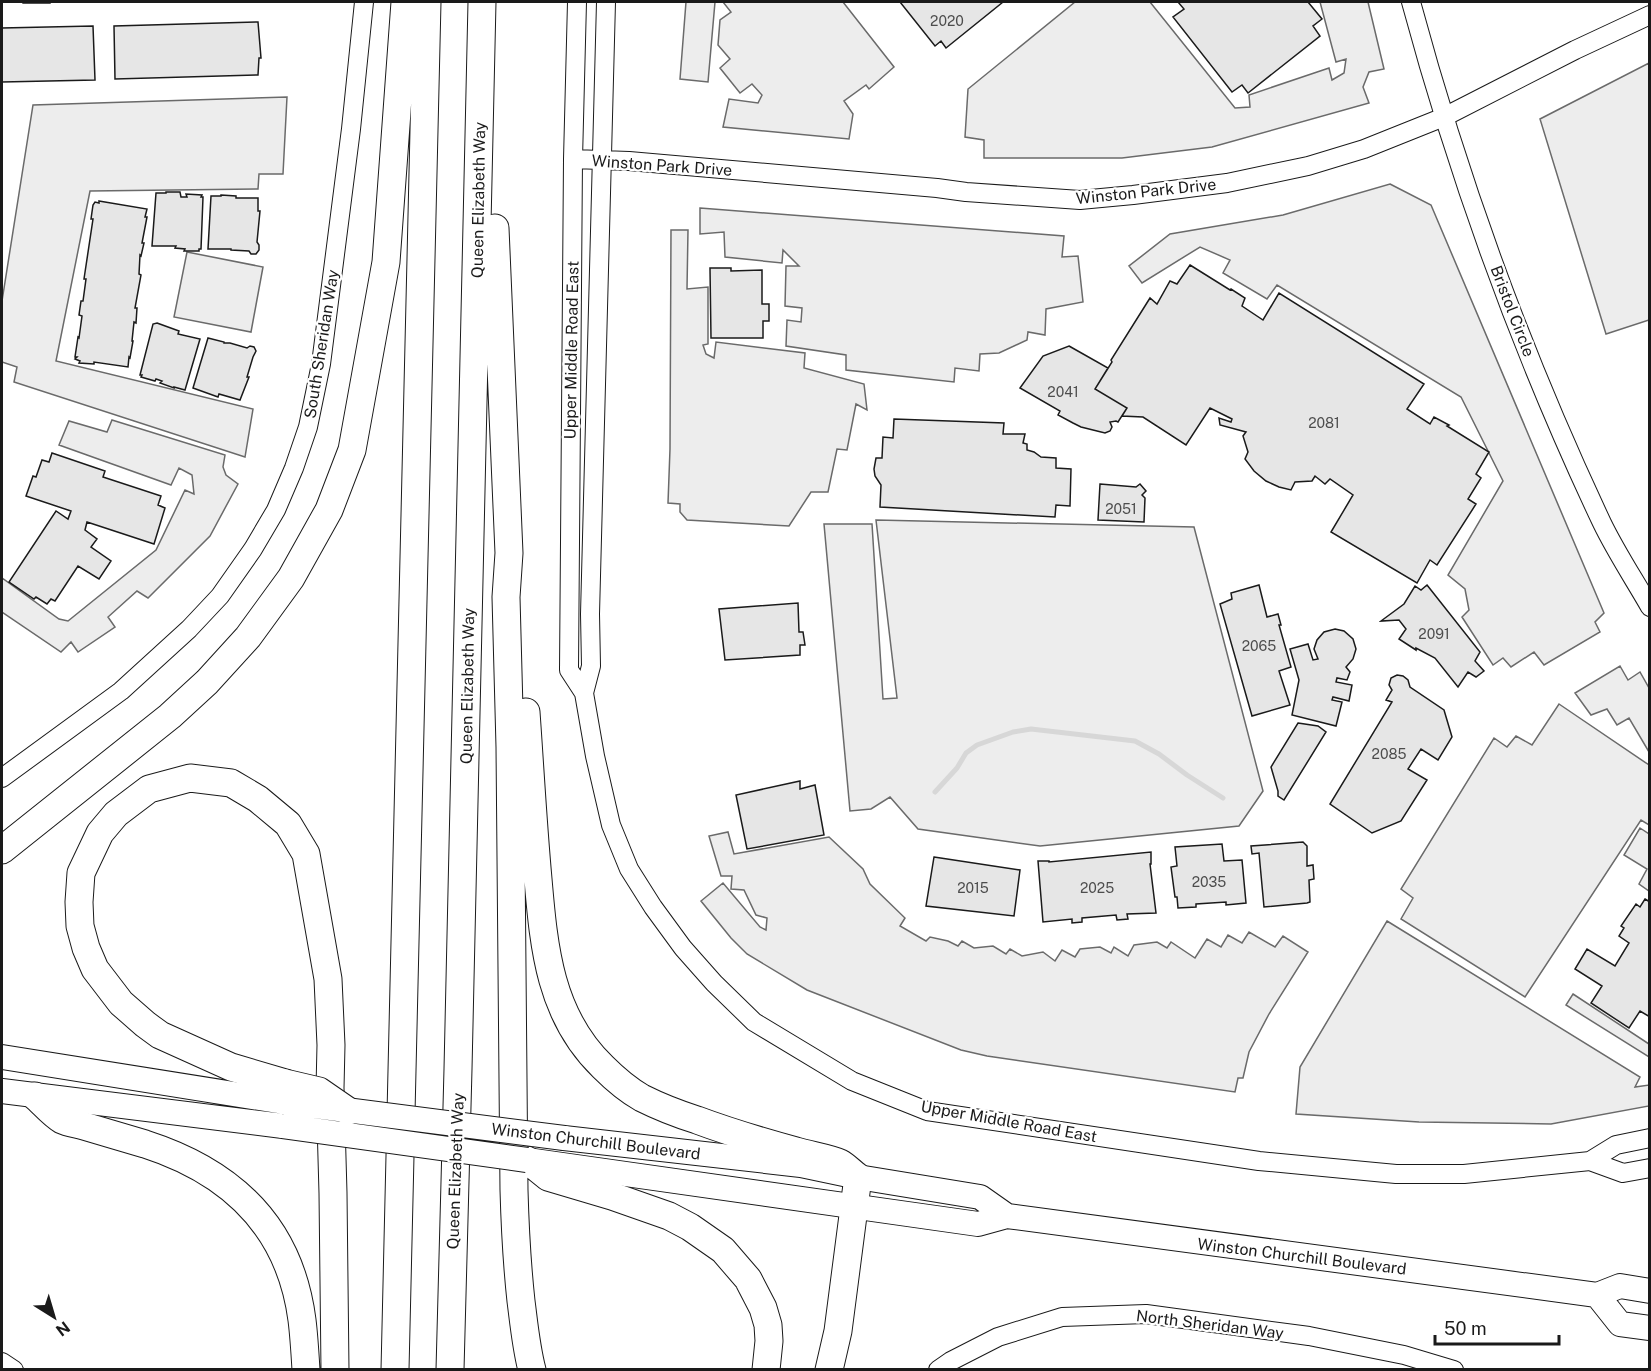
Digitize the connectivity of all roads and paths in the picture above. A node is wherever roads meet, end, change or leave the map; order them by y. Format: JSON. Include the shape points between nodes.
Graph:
{"nodes":[{"id":1,"x":364,"y":2,"type":"edge"},
{"id":2,"x":405,"y":2,"type":"edge"},
{"id":3,"x":427,"y":2,"type":"edge"},
{"id":4,"x":482,"y":2,"type":"edge"},
{"id":5,"x":577,"y":2,"type":"edge"},
{"id":6,"x":606,"y":2,"type":"edge"},
{"id":7,"x":1411,"y":2,"type":"edge"},
{"id":8,"x":1650,"y":15,"type":"edge"},
{"id":9,"x":481,"y":105,"type":"junction"},
{"id":10,"x":1444,"y":117,"type":"junction"},
{"id":11,"x":573,"y":159,"type":"junction"},
{"id":12,"x":601,"y":160,"type":"junction"},
{"id":13,"x":509,"y":553,"type":"junction"},
{"id":14,"x":1650,"y":607,"type":"edge"},
{"id":15,"x":584,"y":693,"type":"junction"},
{"id":16,"x":2,"y":778,"type":"edge"},
{"id":17,"x":2,"y":850,"type":"edge"},
{"id":18,"x":2,"y":1057,"type":"edge"},
{"id":19,"x":2,"y":1091,"type":"edge"},
{"id":20,"x":285,"y":1092,"type":"junction"},
{"id":21,"x":35,"y":1096,"type":"junction"},
{"id":22,"x":348,"y":1111,"type":"joint"},
{"id":23,"x":1650,"y":1138,"type":"edge"},
{"id":24,"x":527,"y":1160,"type":"joint"},
{"id":25,"x":1590,"y":1161,"type":"junction"},
{"id":26,"x":1650,"y":1168,"type":"edge"},
{"id":27,"x":563,"y":1173,"type":"junction"},
{"id":28,"x":858,"y":1177,"type":"junction"},
{"id":29,"x":853,"y":1206,"type":"junction"},
{"id":30,"x":1007,"y":1216,"type":"junction"},
{"id":31,"x":1650,"y":1291,"type":"edge"},
{"id":32,"x":1597,"y":1295,"type":"junction"},
{"id":33,"x":1650,"y":1328,"type":"edge"},
{"id":34,"x":2,"y":1362,"type":"edge"},
{"id":35,"x":14,"y":1370,"type":"edge"},
{"id":36,"x":306,"y":1370,"type":"edge"},
{"id":37,"x":335,"y":1370,"type":"edge"},
{"id":38,"x":395,"y":1370,"type":"edge"},
{"id":39,"x":450,"y":1370,"type":"edge"},
{"id":40,"x":532,"y":1370,"type":"edge"},
{"id":41,"x":766,"y":1370,"type":"edge"},
{"id":42,"x":829,"y":1370,"type":"edge"},
{"id":43,"x":938,"y":1370,"type":"edge"},
{"id":44,"x":1454,"y":1370,"type":"edge"}],
"edges":[{"from":1,"to":16,"type":"street","name":"South Sheridan Way","via":[[321,364],[308,427],[276,510],[220,596],[189,629],[121,691]]},
{"from":2,"to":17,"type":"highway","via":[[386,262],[352,450],[329,510],[291,578],[248,637],[207,682]]},
{"from":3,"to":38,"type":"highway"},
{"from":4,"to":9,"type":"highway","name":"Queen Elizabeth Way"},
{"from":5,"to":11,"type":"street","name":"Upper Middle Road East"},
{"from":6,"to":12,"type":"street","name":"Upper Middle Road East"},
{"from":7,"to":10,"type":"street","name":"Bristol Circle"},
{"from":8,"to":10,"type":"street","name":"Winston Park Drive"},
{"from":9,"to":13,"type":"highway","via":[[493,166]]},
{"from":9,"to":39,"type":"highway","name":"Queen Elizabeth Way"},
{"from":10,"to":12,"type":"street","name":"Winston Park Drive","via":[[1308,166],[1227,183],[1080,200]]},
{"from":10,"to":14,"type":"street","name":"Bristol Circle","via":[[1488,248],[1542,387],[1603,525]]},
{"from":11,"to":12,"type":"street","name":"Winston Park Drive"},
{"from":11,"to":15,"type":"street","name":"Upper Middle Road East","via":[[569,670]]},
{"from":12,"to":15,"type":"street","name":"Upper Middle Road East","via":[[591,666]]},
{"from":13,"to":28,"type":"highway","via":[[517,596],[543,929],[549,968],[561,1008],[572,1028],[596,1060],[641,1097],[700,1122],[841,1163]]},
{"from":13,"to":40,"type":"highway","via":[[506,597],[514,1190],[516,1253]]},
{"from":15,"to":25,"type":"street","name":"Upper Middle Road East","via":[[611,825],[629,869],[653,907],[683,948],[754,1022],[852,1081],[927,1111],[1259,1161],[1396,1174],[1464,1174]]},
{"from":18,"to":20,"type":"main road"},
{"from":19,"to":21,"type":"main road","name":"Winston Churchill Boulevard"},
{"from":20,"to":22,"type":"highway","bridge":true,"via":[[319,1091]]},
{"from":20,"to":37,"type":"highway","via":[[160,1035],[122,1003],[95,969],[80,926],[81,873],[100,833],[116,814],[149,789],[190,778],[231,783],[288,824],[306,854],[328,979]]},
{"from":21,"to":24,"type":"main road","name":"Winston Churchill Boulevard","bridge":true},
{"from":21,"to":36,"type":"highway","via":[[62,1120],[146,1144],[203,1169],[250,1205],[271,1232],[294,1281]]},
{"from":22,"to":28,"type":"main road","name":"Winston Churchill Boulevard","bridge":true,"via":[[801,1165]]},
{"from":23,"to":25,"type":"street","name":"Upper Middle Road East","via":[[1616,1145]]},
{"from":24,"to":27,"type":"highway","via":[[548,1177]]},
{"from":25,"to":26,"type":"street","name":"Upper Middle Road East","via":[[1623,1173]]},
{"from":27,"to":29,"type":"main road","name":"Winston Churchill Boulevard"},
{"from":27,"to":41,"type":"highway","via":[[669,1216],[723,1250],[748,1279],[763,1308],[769,1341]]},
{"from":28,"to":29,"type":"highway"},
{"from":28,"to":30,"type":"main road","name":"Winston Churchill Boulevard","via":[[980,1197]]},
{"from":29,"to":30,"type":"main road","name":"Winston Churchill Boulevard","via":[[978,1224]]},
{"from":29,"to":42,"type":"highway","via":[[838,1331]]},
{"from":30,"to":32,"type":"main road","name":"Winston Churchill Boulevard"},
{"from":31,"to":32,"type":"main road","name":"Winston Churchill Boulevard","via":[[1620,1286]]},
{"from":32,"to":33,"type":"main road","via":[[1620,1324]]},
{"from":34,"to":35,"type":"street"},
{"from":43,"to":44,"type":"street","name":"North Sheridan Way","via":[[998,1336],[1062,1317],[1146,1314],[1309,1336],[1404,1355]]}]}
